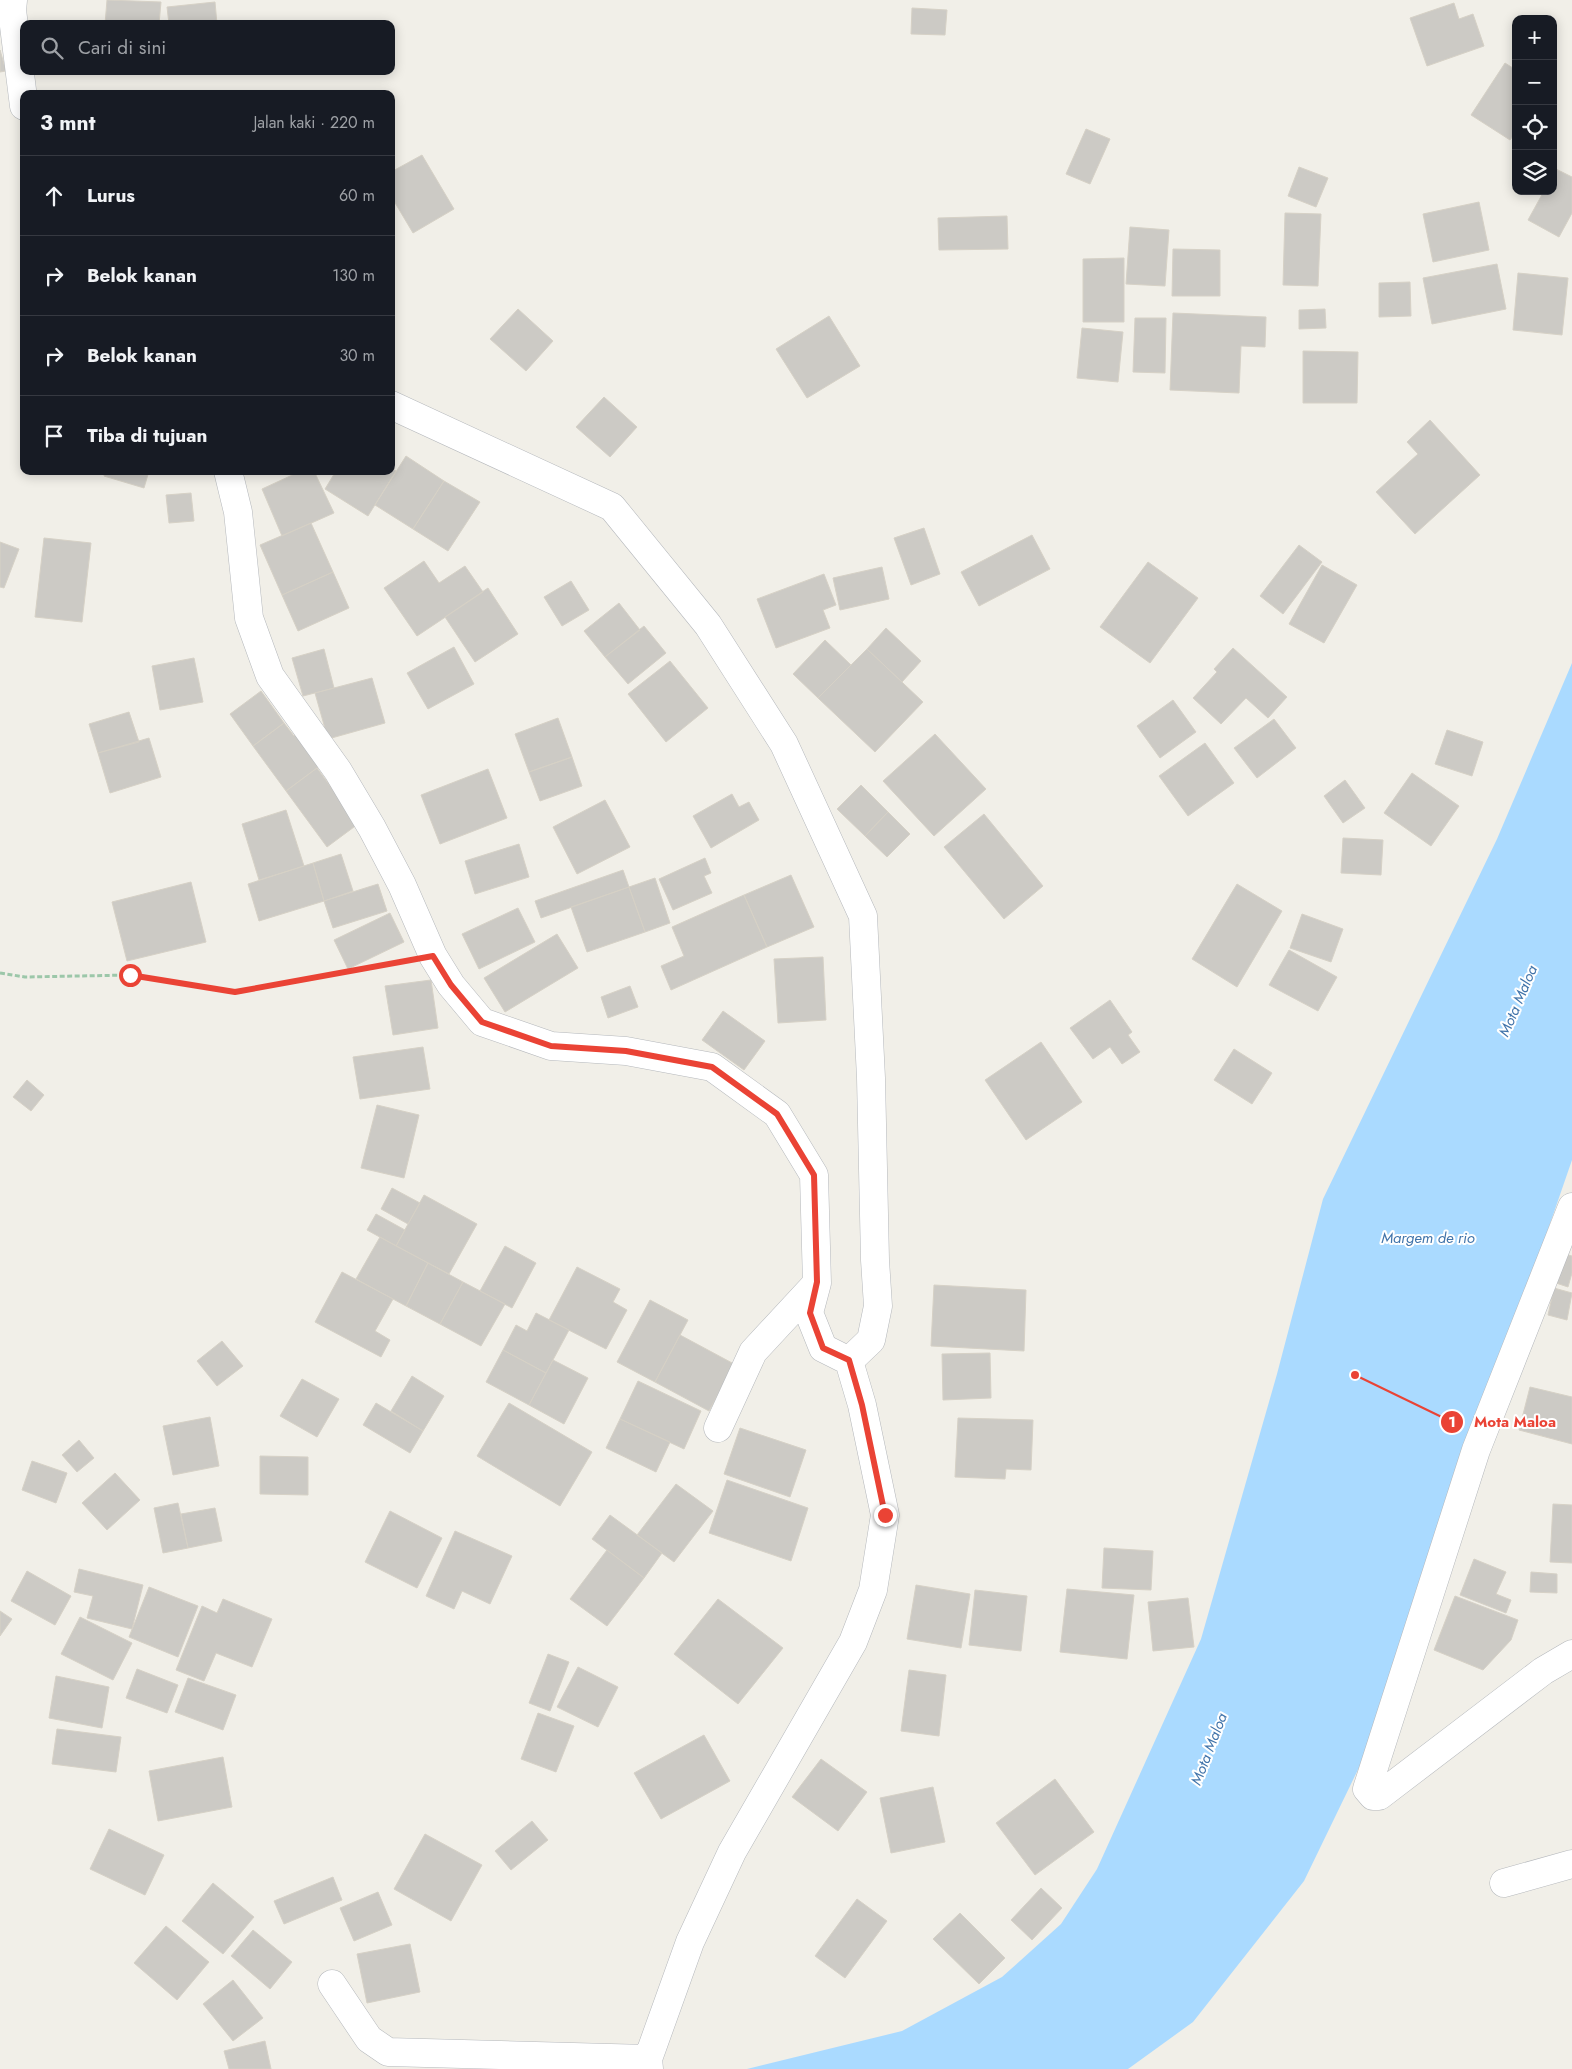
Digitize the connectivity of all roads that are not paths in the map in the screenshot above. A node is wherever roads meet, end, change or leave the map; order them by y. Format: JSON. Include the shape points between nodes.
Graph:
{"nodes":[{"id":1,"x":14,"y":0,"type":"edge"},
{"id":2,"x":20,"y":74,"type":"edge"},
{"id":3,"x":20,"y":75,"type":"edge"},
{"id":4,"x":22,"y":90,"type":"edge"},
{"id":5,"x":395,"y":407,"type":"edge"},
{"id":6,"x":229,"y":475,"type":"edge"},
{"id":7,"x":1572,"y":1207,"type":"edge"},
{"id":8,"x":817,"y":1282,"type":"junction"},
{"id":9,"x":849,"y":1360,"type":"junction"},
{"id":10,"x":718,"y":1428,"type":"dead end"},
{"id":11,"x":1572,"y":1654,"type":"edge"},
{"id":12,"x":1572,"y":1864,"type":"edge"},
{"id":13,"x":1504,"y":1883,"type":"dead end"},
{"id":14,"x":332,"y":1984,"type":"dead end"},
{"id":15,"x":648,"y":2064,"type":"edge"}],
"edges":[{"from":1,"to":2,"type":"street","via":[[12,10]]},
{"from":3,"to":4,"type":"street"},
{"from":5,"to":9,"type":"street","via":[[612,507],[708,625],[784,744],[863,916],[878,1306],[871,1340]]},
{"from":6,"to":8,"type":"street","via":[[238,512],[249,618],[270,676],[338,772],[372,828],[402,885],[433,956],[451,985],[482,1022],[551,1046],[626,1051],[712,1067],[777,1114],[814,1175]]},
{"from":7,"to":11,"type":"street","via":[[1476,1450],[1368,1789],[1373,1796],[1379,1796],[1543,1671]]},
{"from":8,"to":9,"type":"street","via":[[810,1313],[823,1348]]},
{"from":8,"to":10,"type":"street","via":[[753,1352]]},
{"from":9,"to":15,"type":"street","via":[[885,1515],[873,1590],[853,1642],[732,1852],[690,1942]]},
{"from":12,"to":13,"type":"street"},
{"from":14,"to":15,"type":"street","via":[[369,2039],[388,2052]]}]}
